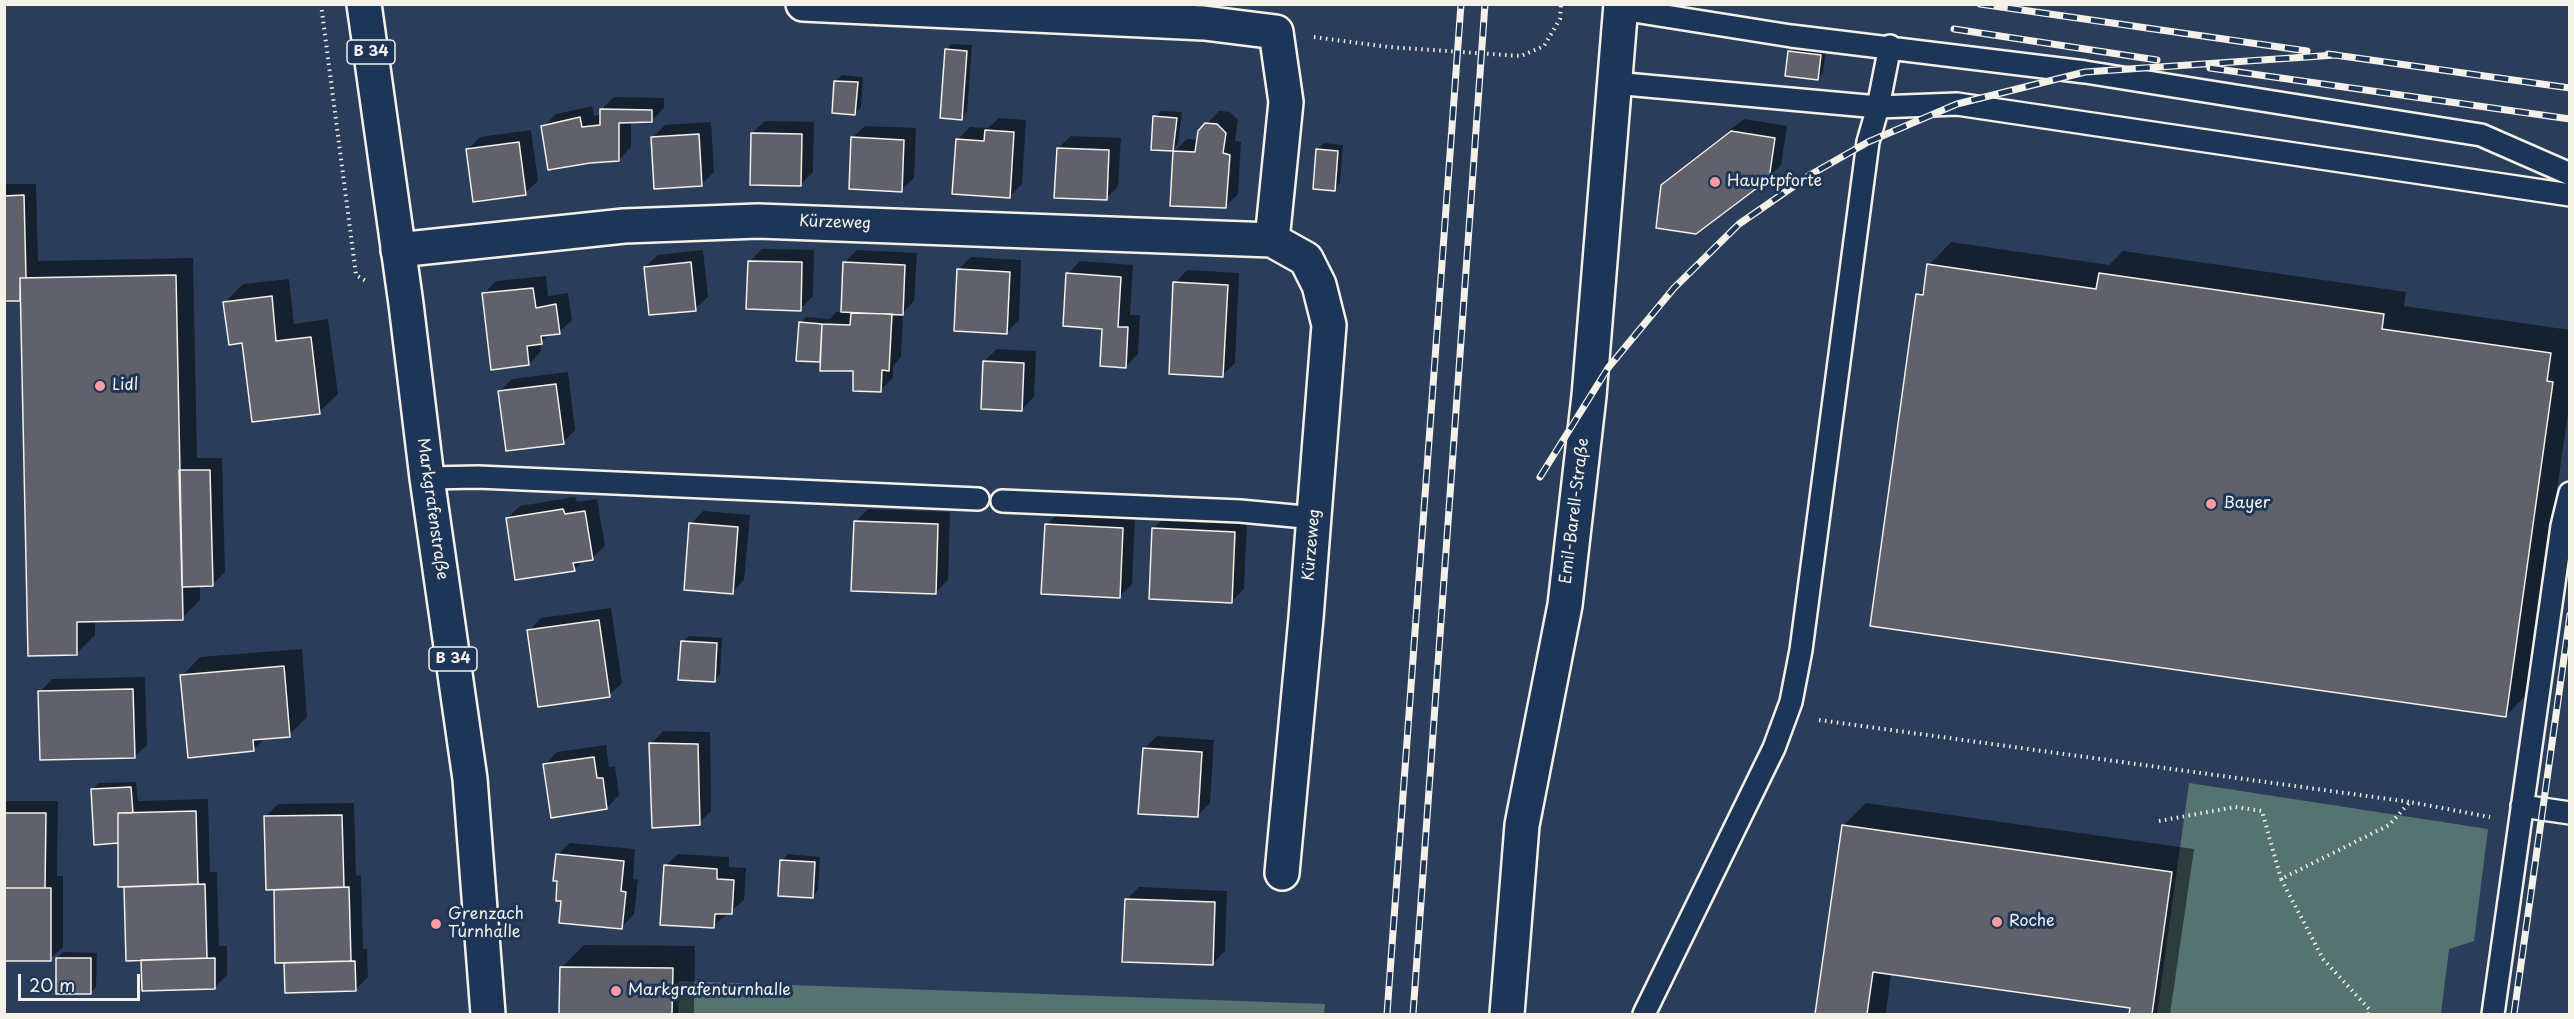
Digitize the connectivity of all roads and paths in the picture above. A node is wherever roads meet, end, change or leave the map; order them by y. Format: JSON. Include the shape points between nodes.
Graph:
{"nodes":[{"id":1,"x":364,"y":4,"type":"edge"},
{"id":2,"x":803,"y":4,"type":"edge"},
{"id":3,"x":1561,"y":4,"type":"edge"},
{"id":4,"x":1621,"y":7,"type":"edge"},
{"id":5,"x":1276,"y":32,"type":"junction"},
{"id":6,"x":1890,"y":46,"type":"junction"},
{"id":7,"x":1614,"y":83,"type":"junction"},
{"id":8,"x":1878,"y":106,"type":"junction"},
{"id":9,"x":2570,"y":174,"type":"edge"},
{"id":10,"x":2570,"y":195,"type":"edge"},
{"id":11,"x":1272,"y":240,"type":"junction"},
{"id":12,"x":398,"y":250,"type":"junction"},
{"id":13,"x":427,"y":478,"type":"junction"},
{"id":14,"x":2570,"y":493,"type":"edge"},
{"id":15,"x":978,"y":499,"type":"dead end"},
{"id":16,"x":1002,"y":501,"type":"dead end"},
{"id":17,"x":1315,"y":518,"type":"junction"},
{"id":18,"x":1786,"y":715,"type":"junction"},
{"id":19,"x":2410,"y":802,"type":"junction"},
{"id":20,"x":2570,"y":813,"type":"edge"},
{"id":21,"x":2521,"y":814,"type":"junction"},
{"id":22,"x":2159,"y":820,"type":"dead end"},
{"id":23,"x":1282,"y":873,"type":"dead end"},
{"id":24,"x":2281,"y":879,"type":"junction"},
{"id":25,"x":488,"y":1014,"type":"edge"},
{"id":26,"x":1507,"y":1014,"type":"edge"},
{"id":27,"x":1644,"y":1014,"type":"edge"},
{"id":28,"x":2369,"y":1014,"type":"edge"},
{"id":29,"x":2493,"y":1014,"type":"edge"}],
"edges":[{"from":1,"to":12,"type":"street","name":"Markgrafenstraße","number":"B 34"},
{"from":2,"to":5,"type":"street","via":[[1204,23]]},
{"from":3,"to":5,"type":"path","via":[[1560,19],[1544,46],[1521,56],[1388,47]]},
{"from":4,"to":6,"type":"lane","via":[[1791,36]]},
{"from":4,"to":7,"type":"street","name":"Emil-Barell-Straße"},
{"from":5,"to":11,"type":"street","via":[[1286,102]]},
{"from":6,"to":8,"type":"lane"},
{"from":6,"to":9,"type":"lane","via":[[2085,72],[2481,135]]},
{"from":7,"to":8,"type":"lane"},
{"from":7,"to":26,"type":"street","name":"Emil-Barell-Straße","via":[[1589,396],[1566,593],[1522,825]]},
{"from":8,"to":10,"type":"lane","via":[[1957,104]]},
{"from":8,"to":18,"type":"lane","via":[[1868,142],[1801,650]]},
{"from":11,"to":12,"type":"street","name":"Kürzeweg","via":[[758,220],[624,226]]},
{"from":11,"to":17,"type":"street","name":"Kürzeweg","via":[[1306,260],[1319,285],[1329,325]]},
{"from":12,"to":13,"type":"street","name":"Markgrafenstraße","number":"B 34"},
{"from":13,"to":15,"type":"lane"},
{"from":13,"to":25,"type":"street","name":"Markgrafenstraße","number":"B 34","via":[[470,779]]},
{"from":14,"to":21,"type":"lane"},
{"from":16,"to":17,"type":"lane"},
{"from":17,"to":23,"type":"street","name":"Kürzeweg"},
{"from":18,"to":19,"type":"path"},
{"from":18,"to":27,"type":"lane","via":[[1774,748]]},
{"from":19,"to":21,"type":"path"},
{"from":19,"to":24,"type":"path","via":[[2389,825]]},
{"from":20,"to":21,"type":"lane"},
{"from":21,"to":29,"type":"lane"},
{"from":22,"to":24,"type":"path","via":[[2235,807],[2262,811]]},
{"from":24,"to":28,"type":"path","via":[[2323,959],[2370,1010]]}]}
